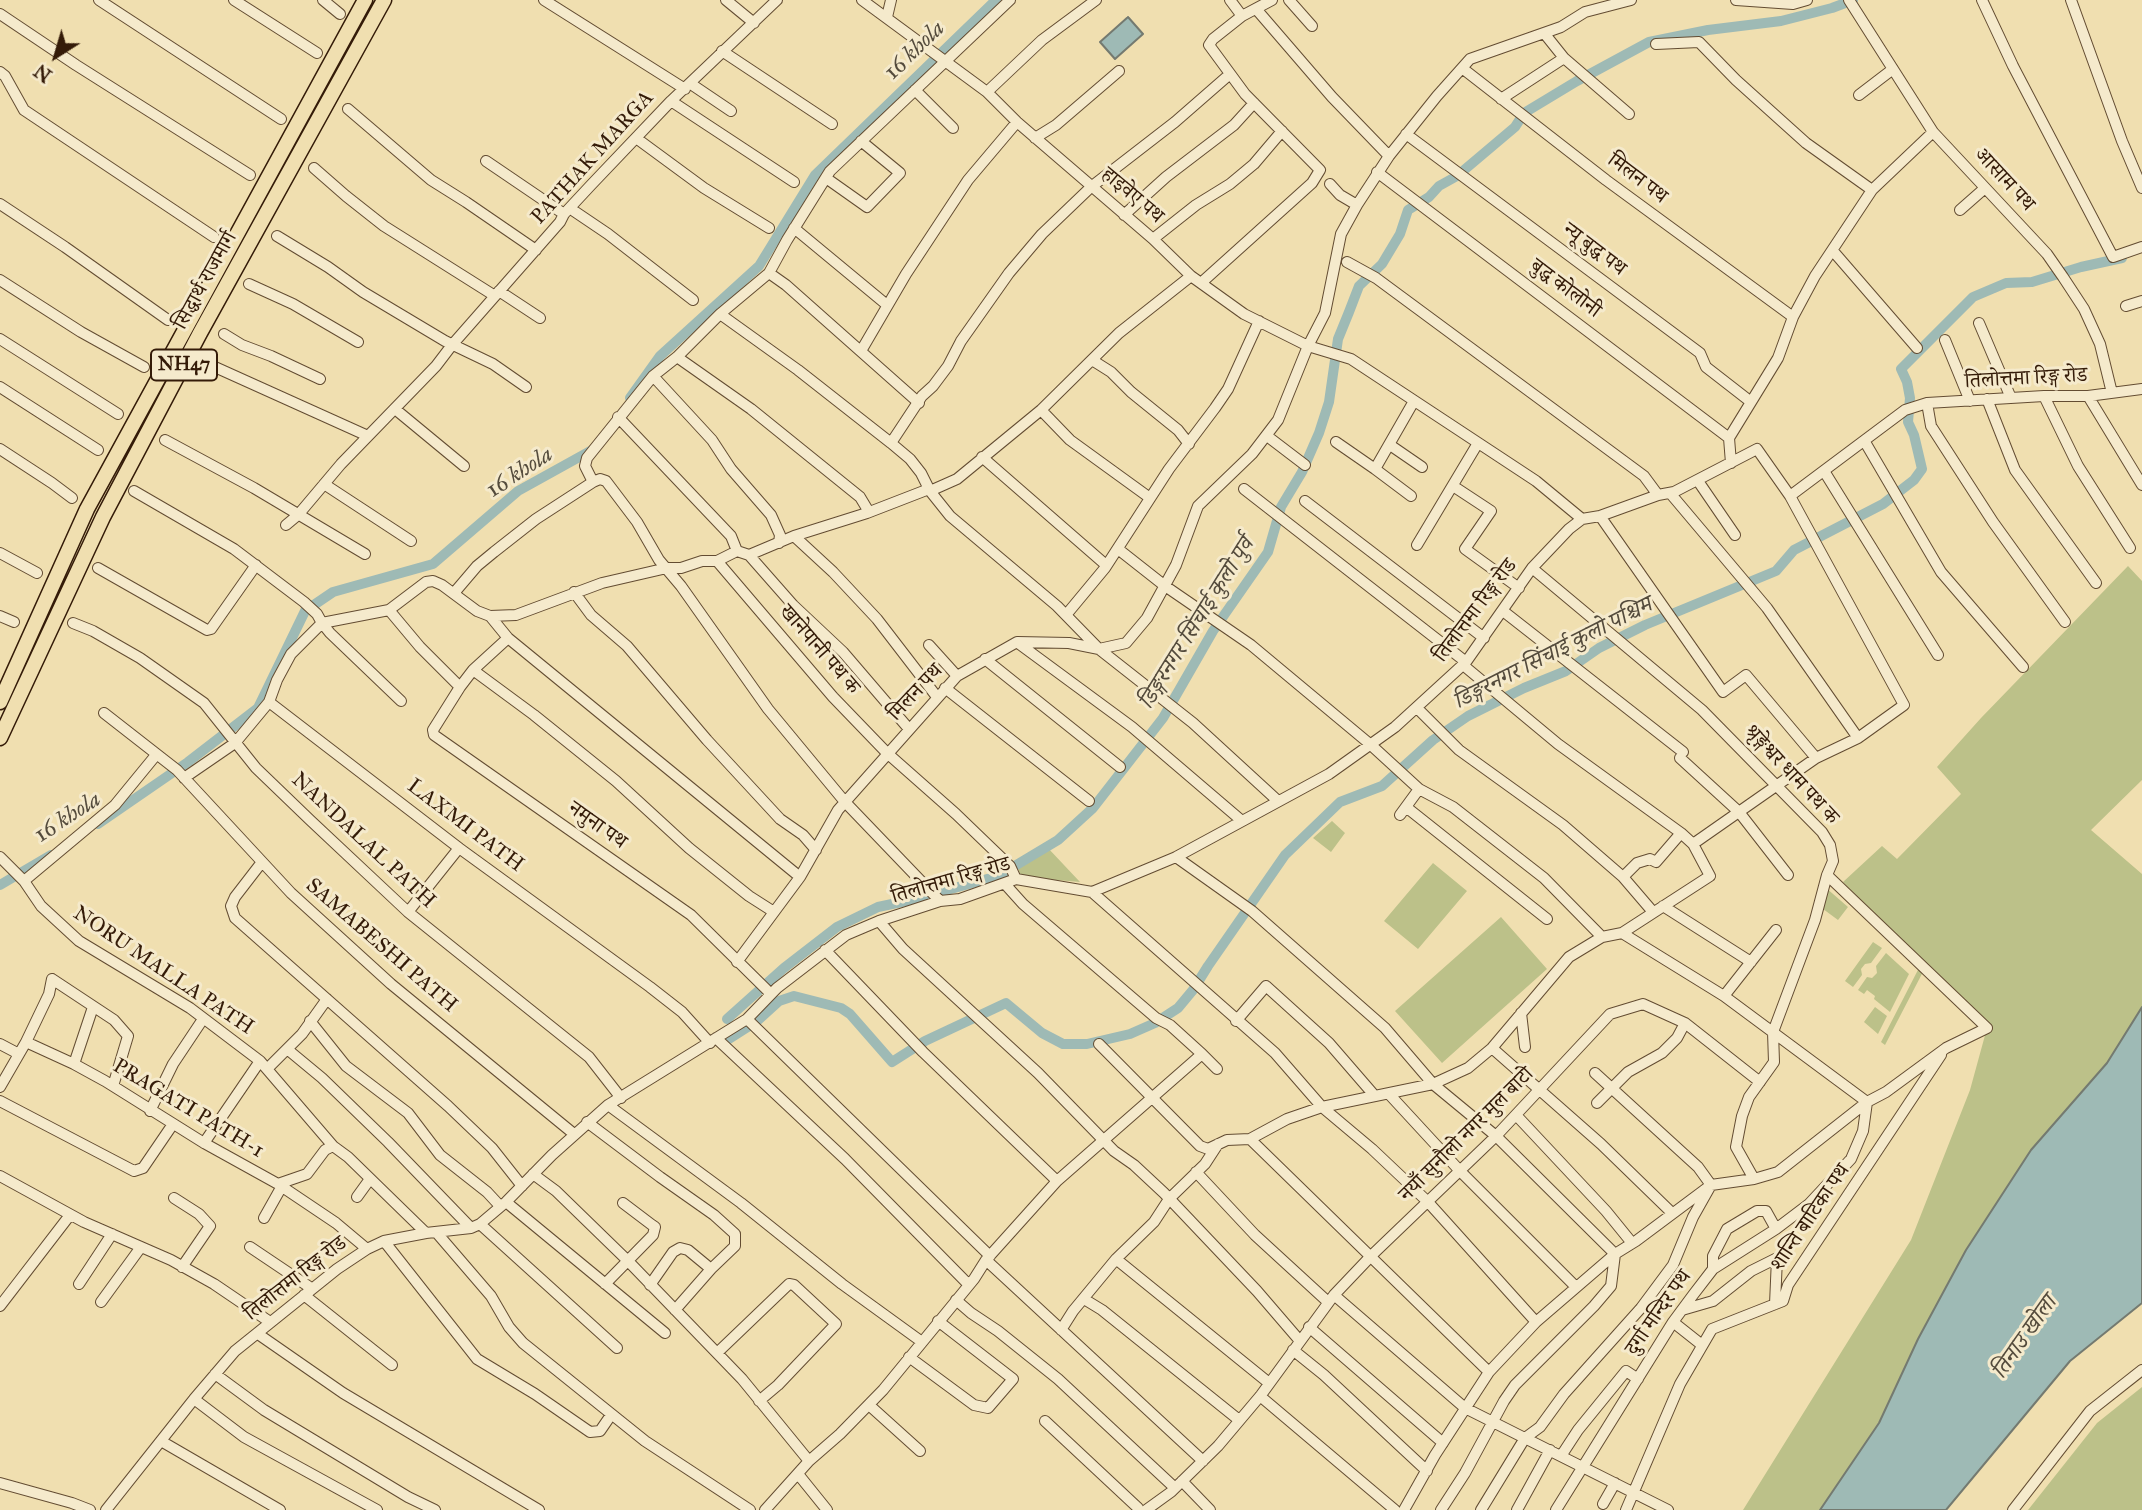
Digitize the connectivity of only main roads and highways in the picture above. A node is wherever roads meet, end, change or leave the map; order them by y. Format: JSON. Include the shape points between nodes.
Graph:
{"nodes":[{"id":1,"x":365,"y":0,"type":"edge"},
{"id":2,"x":384,"y":0,"type":"edge"},
{"id":3,"x":0,"y":702,"type":"edge"},
{"id":4,"x":0,"y":737,"type":"edge"}],
"edges":[{"from":1,"to":3,"type":"highway","name":"सिद्धार्थ राजमार्ग","number":"NH47","via":[[87,509]]},
{"from":2,"to":4,"type":"highway","name":"सिद्धार्थ राजमार्ग","number":"NH47","via":[[103,517]]}]}
